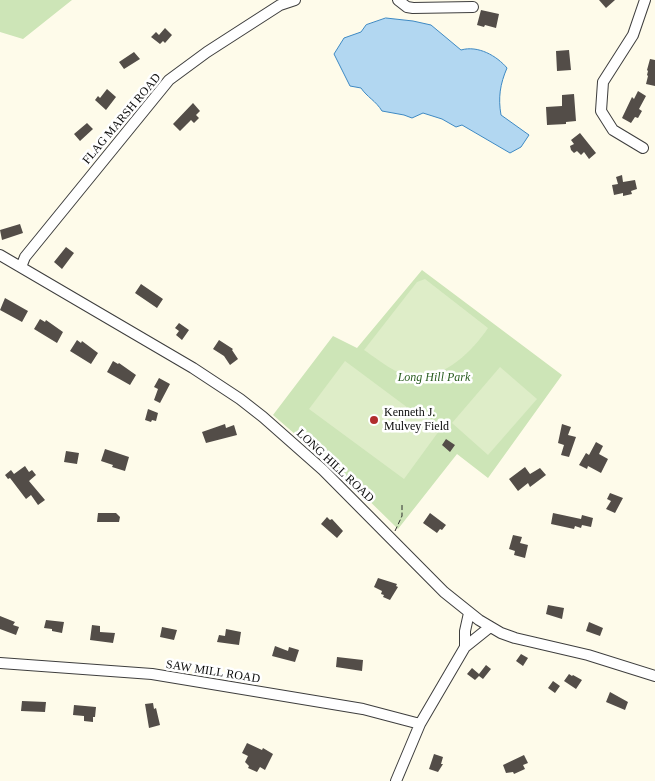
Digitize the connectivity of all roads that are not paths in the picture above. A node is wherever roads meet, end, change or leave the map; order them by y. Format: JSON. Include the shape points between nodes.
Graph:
{"nodes":[{"id":1,"x":295,"y":0,"type":"edge"},
{"id":2,"x":398,"y":0,"type":"edge"},
{"id":3,"x":645,"y":0,"type":"edge"},
{"id":4,"x":472,"y":7,"type":"dead end"},
{"id":5,"x":643,"y":148,"type":"dead end"},
{"id":6,"x":0,"y":255,"type":"edge"},
{"id":7,"x":21,"y":266,"type":"junction"},
{"id":8,"x":469,"y":613,"type":"junction"},
{"id":9,"x":490,"y":627,"type":"junction"},
{"id":10,"x":465,"y":647,"type":"junction"},
{"id":11,"x":0,"y":663,"type":"edge"},
{"id":12,"x":655,"y":676,"type":"edge"},
{"id":13,"x":420,"y":724,"type":"junction"},
{"id":14,"x":396,"y":781,"type":"edge"}],
"edges":[{"from":1,"to":7,"type":"street","name":"FLAG MARSH ROAD","via":[[280,5],[169,80]]},
{"from":2,"to":4,"type":"street","via":[[413,8]]},
{"from":3,"to":5,"type":"street","via":[[633,35],[604,82],[601,111],[613,130]]},
{"from":6,"to":7,"type":"street","name":"LONG HILL ROAD"},
{"from":7,"to":8,"type":"street","name":"LONG HILL ROAD","via":[[193,368],[248,405],[328,476]]},
{"from":8,"to":9,"type":"street","name":"LONG HILL ROAD"},
{"from":8,"to":10,"type":"street"},
{"from":9,"to":10,"type":"street"},
{"from":9,"to":12,"type":"street","name":"LONG HILL ROAD","via":[[515,638]]},
{"from":10,"to":13,"type":"street"},
{"from":11,"to":13,"type":"street","name":"SAW MILL ROAD","via":[[152,674],[363,709]]},
{"from":13,"to":14,"type":"street"}]}
